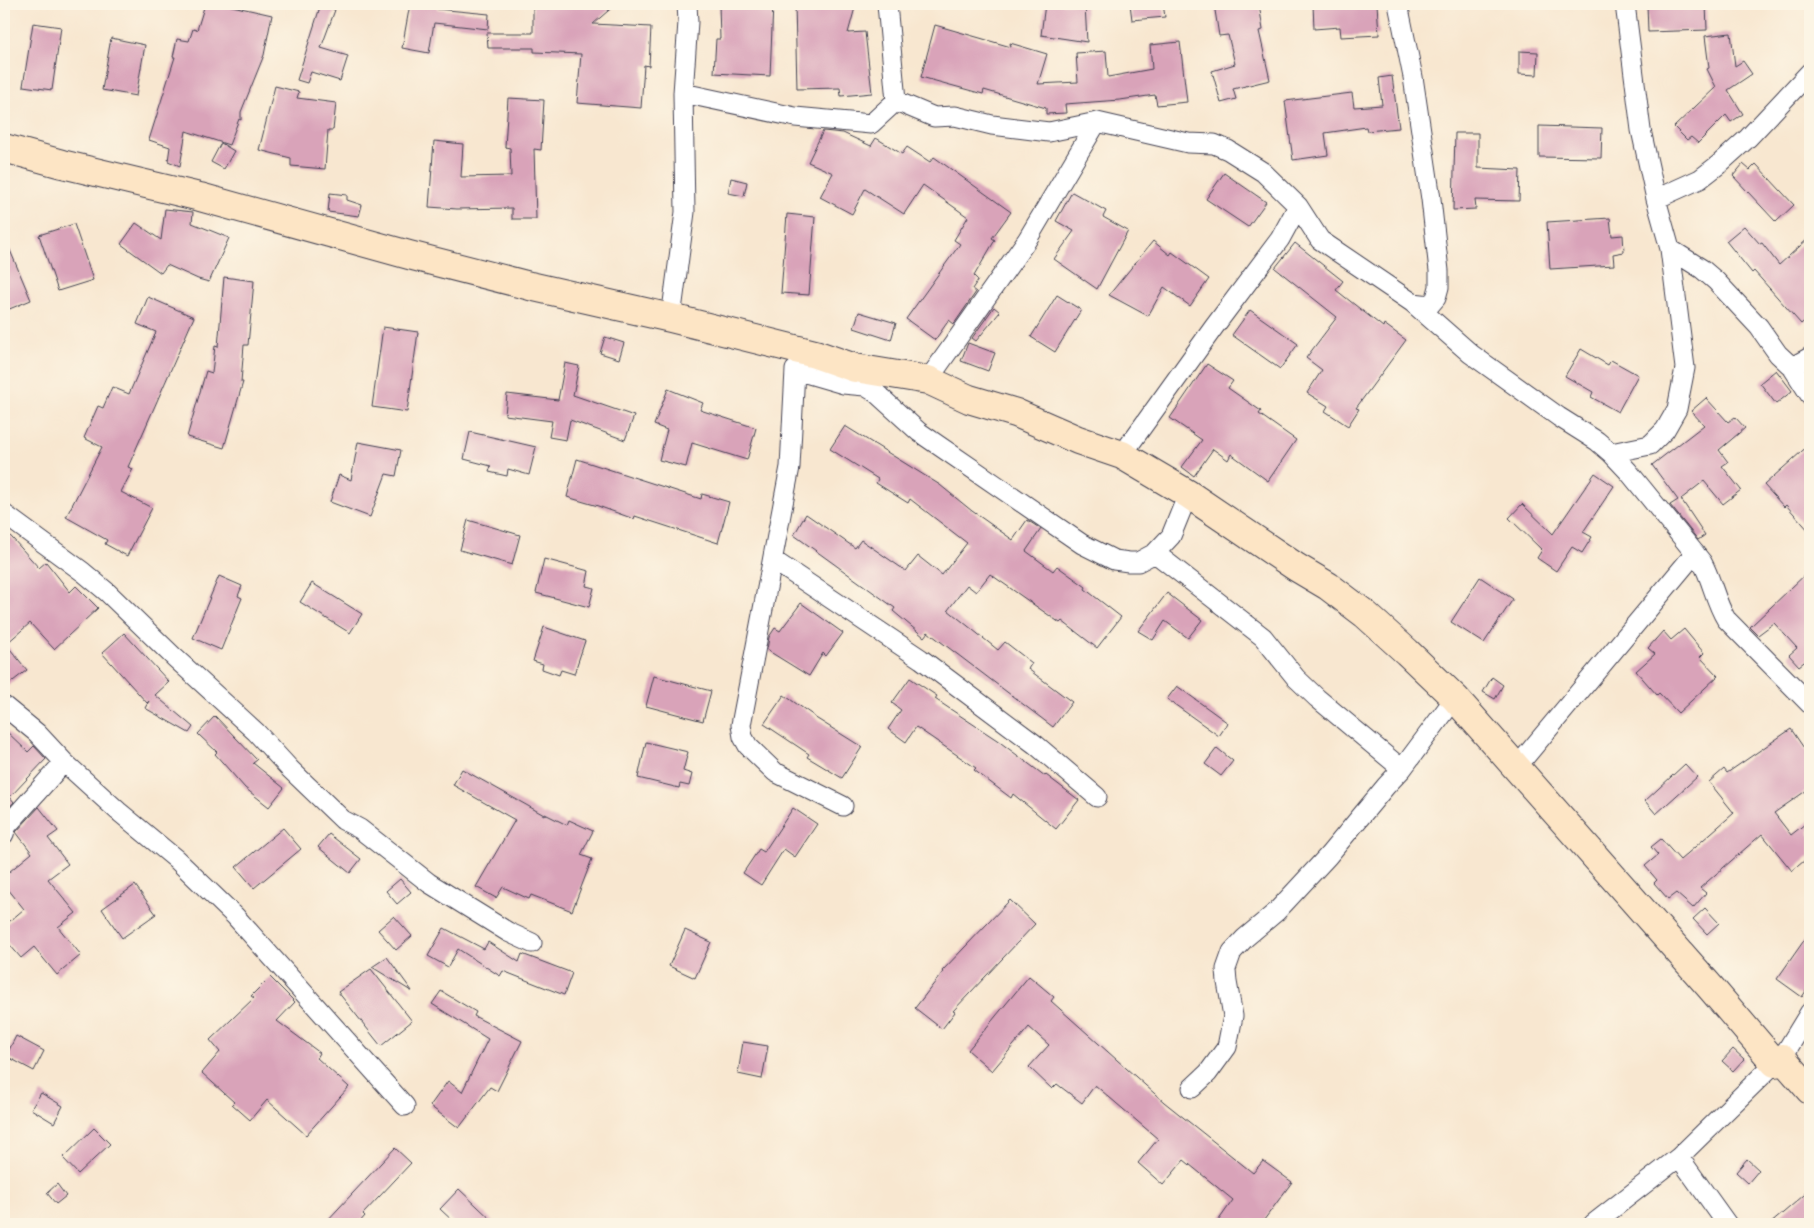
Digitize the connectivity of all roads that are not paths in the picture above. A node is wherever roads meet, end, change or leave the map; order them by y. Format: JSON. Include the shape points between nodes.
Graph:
{"nodes":[{"id":1,"x":687,"y":4,"type":"edge"},
{"id":2,"x":887,"y":4,"type":"edge"},
{"id":3,"x":1398,"y":4,"type":"edge"},
{"id":4,"x":1625,"y":4,"type":"edge"},
{"id":5,"x":1810,"y":72,"type":"edge"},
{"id":6,"x":683,"y":93,"type":"junction"},
{"id":7,"x":896,"y":101,"type":"junction"},
{"id":8,"x":1097,"y":122,"type":"junction"},
{"id":9,"x":4,"y":148,"type":"edge"},
{"id":10,"x":1656,"y":200,"type":"junction"},
{"id":11,"x":1298,"y":206,"type":"junction"},
{"id":12,"x":1670,"y":249,"type":"junction"},
{"id":13,"x":1413,"y":303,"type":"junction"},
{"id":14,"x":671,"y":318,"type":"junction"},
{"id":15,"x":1810,"y":357,"type":"edge"},
{"id":16,"x":805,"y":362,"type":"junction"},
{"id":17,"x":1792,"y":367,"type":"junction"},
{"id":18,"x":928,"y":380,"type":"junction"},
{"id":19,"x":1810,"y":395,"type":"edge"},
{"id":20,"x":1612,"y":452,"type":"junction"},
{"id":21,"x":1122,"y":455,"type":"junction"},
{"id":22,"x":1188,"y":494,"type":"junction"},
{"id":23,"x":4,"y":514,"type":"edge"},
{"id":24,"x":1155,"y":553,"type":"junction"},
{"id":25,"x":1695,"y":553,"type":"junction"},
{"id":26,"x":773,"y":560,"type":"junction"},
{"id":27,"x":1455,"y":698,"type":"junction"},
{"id":28,"x":1810,"y":704,"type":"edge"},
{"id":29,"x":4,"y":706,"type":"edge"},
{"id":30,"x":64,"y":762,"type":"junction"},
{"id":31,"x":1402,"y":769,"type":"junction"},
{"id":32,"x":1515,"y":769,"type":"junction"},
{"id":33,"x":1097,"y":798,"type":"dead end"},
{"id":34,"x":843,"y":806,"type":"dead end"},
{"id":35,"x":4,"y":834,"type":"edge"},
{"id":36,"x":532,"y":944,"type":"dead end"},
{"id":37,"x":1810,"y":1012,"type":"edge"},
{"id":38,"x":1778,"y":1061,"type":"junction"},
{"id":39,"x":1192,"y":1088,"type":"dead end"},
{"id":40,"x":1810,"y":1090,"type":"edge"},
{"id":41,"x":405,"y":1106,"type":"dead end"},
{"id":42,"x":1679,"y":1156,"type":"junction"},
{"id":43,"x":1593,"y":1224,"type":"edge"},
{"id":44,"x":1727,"y":1224,"type":"edge"}],
"edges":[{"from":1,"to":6,"type":"street"},
{"from":2,"to":7,"type":"street"},
{"from":3,"to":13,"type":"street","via":[[1413,77],[1439,271],[1436,298],[1430,305]]},
{"from":4,"to":10,"type":"street","via":[[1641,130]]},
{"from":5,"to":10,"type":"street","via":[[1718,165]]},
{"from":6,"to":7,"type":"street","via":[[795,116],[871,124]]},
{"from":6,"to":14,"type":"street","via":[[685,212]]},
{"from":7,"to":8,"type":"street","via":[[934,117],[955,116],[992,125],[1049,132]]},
{"from":8,"to":11,"type":"street","via":[[1188,143],[1214,144],[1263,172]]},
{"from":8,"to":18,"type":"street","via":[[1027,240]]},
{"from":9,"to":14,"type":"street","via":[[530,286]]},
{"from":10,"to":12,"type":"street"},
{"from":11,"to":13,"type":"street","via":[[1320,240]]},
{"from":11,"to":21,"type":"street","via":[[1280,239]]},
{"from":12,"to":17,"type":"street","via":[[1716,281]]},
{"from":12,"to":20,"type":"street","via":[[1685,368],[1677,409],[1665,430],[1650,446]]},
{"from":13,"to":20,"type":"street","via":[[1471,354]]},
{"from":14,"to":16,"type":"street"},
{"from":15,"to":17,"type":"street"},
{"from":16,"to":18,"type":"street"},
{"from":16,"to":24,"type":"street","via":[[843,384],[870,389],[919,432],[1090,548],[1114,560],[1128,562],[1138,562]]},
{"from":16,"to":26,"type":"street"},
{"from":17,"to":19,"type":"street"},
{"from":18,"to":21,"type":"street","via":[[969,399],[1016,413]]},
{"from":20,"to":25,"type":"street"},
{"from":21,"to":22,"type":"street"},
{"from":22,"to":24,"type":"street","via":[[1171,536]]},
{"from":22,"to":27,"type":"street","via":[[1328,586],[1407,652]]},
{"from":23,"to":36,"type":"street","via":[[107,592],[256,732],[343,820],[360,829],[429,883]]},
{"from":24,"to":31,"type":"street","via":[[1263,637],[1310,692]]},
{"from":25,"to":28,"type":"street","via":[[1708,572],[1726,619]]},
{"from":25,"to":32,"type":"street"},
{"from":26,"to":33,"type":"street","via":[[921,659],[1036,746]]},
{"from":26,"to":34,"type":"street","via":[[741,725],[743,737],[775,772]]},
{"from":27,"to":31,"type":"street"},
{"from":27,"to":32,"type":"street"},
{"from":29,"to":30,"type":"street","via":[[37,733]]},
{"from":30,"to":35,"type":"street","via":[[6,826]]},
{"from":30,"to":41,"type":"street","via":[[176,859],[235,916]]},
{"from":31,"to":39,"type":"street","via":[[1276,912],[1232,952],[1226,969],[1233,1016],[1227,1047]]},
{"from":32,"to":38,"type":"street"},
{"from":37,"to":38,"type":"street"},
{"from":38,"to":40,"type":"street"},
{"from":38,"to":42,"type":"street"},
{"from":42,"to":43,"type":"street"},
{"from":42,"to":44,"type":"street"}]}
